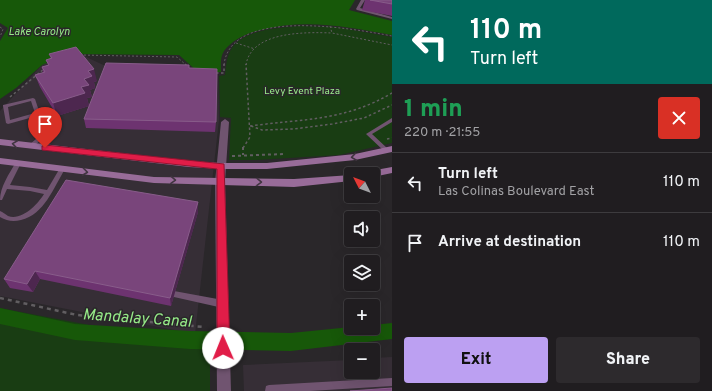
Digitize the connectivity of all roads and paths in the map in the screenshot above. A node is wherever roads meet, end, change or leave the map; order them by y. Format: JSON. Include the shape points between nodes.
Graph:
{"nodes":[{"id":1,"x":363,"y":0,"type":"edge"},
{"id":2,"x":392,"y":18,"type":"edge"},
{"id":3,"x":330,"y":26,"type":"junction"},
{"id":4,"x":0,"y":27,"type":"edge"},
{"id":5,"x":332,"y":33,"type":"junction"},
{"id":6,"x":392,"y":36,"type":"edge"},
{"id":7,"x":0,"y":37,"type":"edge"},
{"id":8,"x":236,"y":43,"type":"junction"},
{"id":9,"x":392,"y":45,"type":"edge"},
{"id":10,"x":255,"y":49,"type":"junction"},
{"id":11,"x":79,"y":55,"type":"edge"},
{"id":12,"x":52,"y":63,"type":"edge"},
{"id":13,"x":191,"y":70,"type":"edge"},
{"id":14,"x":210,"y":74,"type":"edge"},
{"id":15,"x":392,"y":93,"type":"edge"},
{"id":16,"x":6,"y":99,"type":"dead end"},
{"id":17,"x":392,"y":105,"type":"edge"},
{"id":18,"x":38,"y":114,"type":"junction"},
{"id":19,"x":392,"y":120,"type":"edge"},
{"id":20,"x":225,"y":122,"type":"dead end"},
{"id":21,"x":250,"y":126,"type":"junction"},
{"id":22,"x":392,"y":138,"type":"edge"},
{"id":23,"x":0,"y":142,"type":"edge"},
{"id":24,"x":378,"y":142,"type":"junction"},
{"id":25,"x":31,"y":146,"type":"junction"},
{"id":26,"x":390,"y":152,"type":"edge"},
{"id":27,"x":291,"y":154,"type":"dead end"},
{"id":28,"x":243,"y":155,"type":"junction"},
{"id":29,"x":221,"y":156,"type":"junction"},
{"id":30,"x":0,"y":161,"type":"edge"},
{"id":31,"x":18,"y":163,"type":"junction"},
{"id":32,"x":221,"y":166,"type":"junction"},
{"id":33,"x":62,"y":169,"type":"junction"},
{"id":34,"x":392,"y":170,"type":"edge"},
{"id":35,"x":380,"y":172,"type":"edge"},
{"id":36,"x":344,"y":179,"type":"edge"},
{"id":37,"x":220,"y":182,"type":"junction"},
{"id":38,"x":5,"y":187,"type":"junction"},
{"id":39,"x":47,"y":192,"type":"junction"},
{"id":40,"x":0,"y":198,"type":"edge"},
{"id":41,"x":0,"y":213,"type":"edge"},
{"id":42,"x":174,"y":294,"type":"edge"},
{"id":43,"x":0,"y":298,"type":"edge"},
{"id":44,"x":223,"y":305,"type":"junction"},
{"id":45,"x":204,"y":327,"type":"dead end"},
{"id":46,"x":392,"y":382,"type":"edge"},
{"id":47,"x":224,"y":391,"type":"edge"},
{"id":48,"x":269,"y":391,"type":"edge"}],
"edges":[{"from":1,"to":2,"type":"lane","via":[[358,9]]},
{"from":3,"to":5,"type":"path"},
{"from":3,"to":6,"type":"path"},
{"from":3,"to":8,"type":"path","via":[[303,24],[274,28],[249,34]]},
{"from":4,"to":7,"type":"path","via":[[3,29]]},
{"from":5,"to":9,"type":"path"},
{"from":5,"to":10,"type":"path","via":[[308,32],[288,35],[267,41]]},
{"from":8,"to":10,"type":"path"},
{"from":8,"to":14,"type":"path","via":[[228,52],[224,73]]},
{"from":10,"to":21,"type":"path","via":[[246,66]]},
{"from":11,"to":13,"type":"path","via":[[177,57]]},
{"from":12,"to":16,"type":"path"},
{"from":15,"to":21,"type":"path","via":[[369,107],[343,114]]},
{"from":17,"to":21,"type":"path","via":[[364,118],[332,124],[262,130]]},
{"from":18,"to":18,"type":"lane","via":[[33,99],[5,106],[8,122]]},
{"from":18,"to":25,"type":"lane","via":[[46,128]]},
{"from":19,"to":24,"type":"lane","via":[[369,134]]},
{"from":20,"to":29,"type":"street"},
{"from":21,"to":28,"type":"path","via":[[250,137],[242,147]]},
{"from":22,"to":24,"type":"path"},
{"from":25,"to":23,"type":"main road","one_way":true},
{"from":24,"to":26,"type":"lane"},
{"from":25,"to":31,"type":"main road"},
{"from":25,"to":32,"type":"main road"},
{"from":26,"to":32,"type":"main road","one_way":true,"via":[[268,166]]},
{"from":27,"to":28,"type":"path"},
{"from":28,"to":29,"type":"path"},
{"from":29,"to":32,"type":"street"},
{"from":30,"to":31,"type":"main road"},
{"from":31,"to":33,"type":"main road"},
{"from":31,"to":38,"type":"lane"},
{"from":32,"to":37,"type":"street"},
{"from":33,"to":37,"type":"main road","one_way":true,"via":[[154,180]]},
{"from":33,"to":39,"type":"lane"},
{"from":34,"to":35,"type":"main road"},
{"from":37,"to":36,"type":"main road","one_way":true,"via":[[294,183]]},
{"from":37,"to":44,"type":"street"},
{"from":38,"to":39,"type":"lane"},
{"from":38,"to":40,"type":"lane"},
{"from":39,"to":41,"type":"lane","via":[[41,204],[32,213],[21,218],[10,219]]},
{"from":42,"to":44,"type":"lane"},
{"from":43,"to":45,"type":"path","via":[[77,315]]},
{"from":44,"to":47,"type":"street"},
{"from":46,"to":48,"type":"lane"}]}
